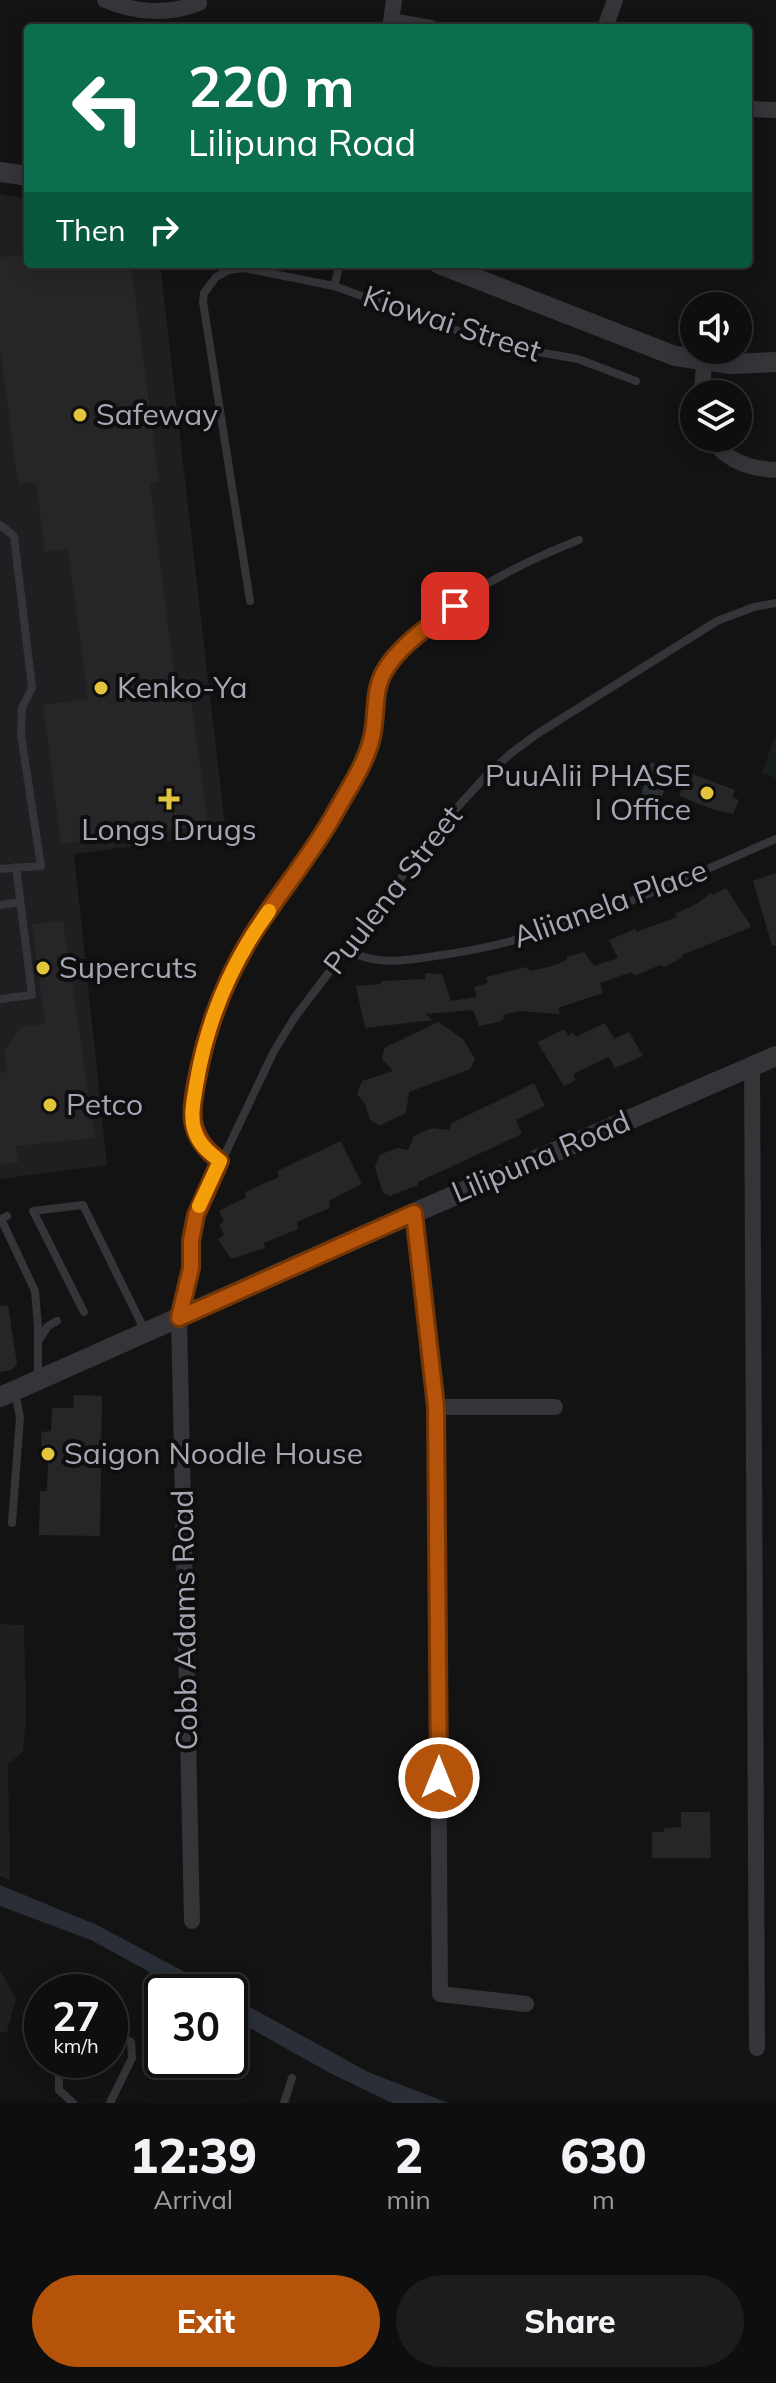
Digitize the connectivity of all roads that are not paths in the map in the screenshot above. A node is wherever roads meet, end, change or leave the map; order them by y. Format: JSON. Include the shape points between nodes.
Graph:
{"nodes":[{"id":1,"x":105,"y":0,"type":"edge"},
{"id":2,"x":394,"y":0,"type":"edge"},
{"id":3,"x":615,"y":0,"type":"edge"},
{"id":4,"x":199,"y":3,"type":"dead end"},
{"id":5,"x":390,"y":24,"type":"edge"},
{"id":6,"x":606,"y":24,"type":"edge"},
{"id":7,"x":752,"y":109,"type":"edge"},
{"id":8,"x":776,"y":110,"type":"edge"},
{"id":9,"x":0,"y":172,"type":"edge"},
{"id":10,"x":24,"y":175,"type":"edge"},
{"id":11,"x":339,"y":268,"type":"edge"},
{"id":12,"x":449,"y":268,"type":"edge"},
{"id":13,"x":334,"y":286,"type":"junction"},
{"id":14,"x":680,"y":356,"type":"edge"},
{"id":15,"x":776,"y":362,"type":"edge"},
{"id":16,"x":752,"y":363,"type":"edge"},
{"id":17,"x":636,"y":381,"type":"dead end"},
{"id":18,"x":722,"y":452,"type":"edge"},
{"id":19,"x":776,"y":470,"type":"edge"},
{"id":20,"x":0,"y":525,"type":"edge"},
{"id":21,"x":579,"y":540,"type":"dead end"},
{"id":22,"x":250,"y":601,"type":"dead end"},
{"id":23,"x":776,"y":603,"type":"edge"},
{"id":24,"x":776,"y":839,"type":"edge"},
{"id":25,"x":16,"y":867,"type":"junction"},
{"id":26,"x":0,"y":869,"type":"edge"},
{"id":27,"x":20,"y":902,"type":"junction"},
{"id":28,"x":0,"y":905,"type":"edge"},
{"id":29,"x":347,"y":950,"type":"junction"},
{"id":30,"x":0,"y":999,"type":"edge"},
{"id":31,"x":776,"y":1056,"type":"edge"},
{"id":32,"x":752,"y":1066,"type":"junction"},
{"id":33,"x":220,"y":1161,"type":"junction"},
{"id":34,"x":414,"y":1213,"type":"junction"},
{"id":35,"x":7,"y":1216,"type":"dead end"},
{"id":36,"x":84,"y":1312,"type":"dead end"},
{"id":37,"x":179,"y":1318,"type":"junction"},
{"id":38,"x":57,"y":1321,"type":"dead end"},
{"id":39,"x":145,"y":1332,"type":"junction"},
{"id":40,"x":38,"y":1341,"type":"junction"},
{"id":41,"x":38,"y":1379,"type":"junction"},
{"id":42,"x":7,"y":1394,"type":"edge"},
{"id":43,"x":436,"y":1407,"type":"junction"},
{"id":44,"x":555,"y":1407,"type":"dead end"},
{"id":45,"x":12,"y":1523,"type":"dead end"},
{"id":46,"x":192,"y":1921,"type":"dead end"},
{"id":47,"x":526,"y":2004,"type":"dead end"},
{"id":48,"x":128,"y":2040,"type":"edge"},
{"id":49,"x":757,"y":2048,"type":"dead end"},
{"id":50,"x":128,"y":2066,"type":"edge"},
{"id":51,"x":59,"y":2078,"type":"edge"},
{"id":52,"x":122,"y":2078,"type":"edge"},
{"id":53,"x":292,"y":2078,"type":"dead end"},
{"id":54,"x":73,"y":2103,"type":"edge"},
{"id":55,"x":110,"y":2103,"type":"edge"},
{"id":56,"x":284,"y":2103,"type":"edge"}],
"edges":[{"from":1,"to":4,"type":"street","via":[[156,11]]},
{"from":2,"to":5,"type":"street"},
{"from":3,"to":6,"type":"street"},
{"from":7,"to":8,"type":"street"},
{"from":9,"to":10,"type":"street"},
{"from":11,"to":13,"type":"lane"},
{"from":12,"to":14,"type":"street"},
{"from":13,"to":17,"type":"lane","name":"Kiowai Street","via":[[475,337],[578,359]]},
{"from":13,"to":22,"type":"lane","name":"Kiowai Street","via":[[236,268],[216,277],[204,293]]},
{"from":15,"to":16,"type":"street"},
{"from":18,"to":19,"type":"street","via":[[742,464]]},
{"from":20,"to":25,"type":"lane","via":[[14,536],[32,688],[22,708],[21,735],[41,866]]},
{"from":21,"to":33,"type":"lane","via":[[479,589],[421,633],[384,671],[372,740],[362,765],[308,858],[240,956],[209,1028],[192,1121],[204,1149]]},
{"from":23,"to":29,"type":"lane","name":"Puulena Street","via":[[717,621],[510,754],[461,800]]},
{"from":24,"to":29,"type":"lane","name":"Aliianela Place","via":[[586,920],[501,945],[390,962]]},
{"from":25,"to":26,"type":"lane"},
{"from":25,"to":27,"type":"lane"},
{"from":27,"to":28,"type":"lane"},
{"from":27,"to":30,"type":"lane","via":[[32,995]]},
{"from":29,"to":33,"type":"lane","name":"Puulena Street","via":[[284,1033]]},
{"from":31,"to":32,"type":"street","name":"Lilipuna Road"},
{"from":32,"to":34,"type":"street","name":"Lilipuna Road"},
{"from":32,"to":49,"type":"street"},
{"from":33,"to":37,"type":"lane","name":"Puulena Street","via":[[196,1215]]},
{"from":34,"to":37,"type":"street","name":"Lilipuna Road"},
{"from":34,"to":43,"type":"street"},
{"from":35,"to":40,"type":"lane","via":[[1,1219],[35,1291]]},
{"from":36,"to":39,"type":"lane","via":[[33,1211],[83,1205]]},
{"from":37,"to":39,"type":"street","name":"Lilipuna Road"},
{"from":37,"to":46,"type":"street","name":"Cobb Adams Road"},
{"from":38,"to":40,"type":"lane"},
{"from":39,"to":41,"type":"street","name":"Lilipuna Road"},
{"from":40,"to":41,"type":"lane"},
{"from":41,"to":42,"type":"street","name":"Lilipuna Road"},
{"from":42,"to":45,"type":"lane","via":[[20,1417]]},
{"from":43,"to":44,"type":"street"},
{"from":43,"to":47,"type":"street","via":[[440,1994]]},
{"from":48,"to":50,"type":"lane","via":[[132,2058]]},
{"from":51,"to":54,"type":"lane","via":[[59,2090]]},
{"from":52,"to":55,"type":"lane"},
{"from":53,"to":56,"type":"lane"}]}
